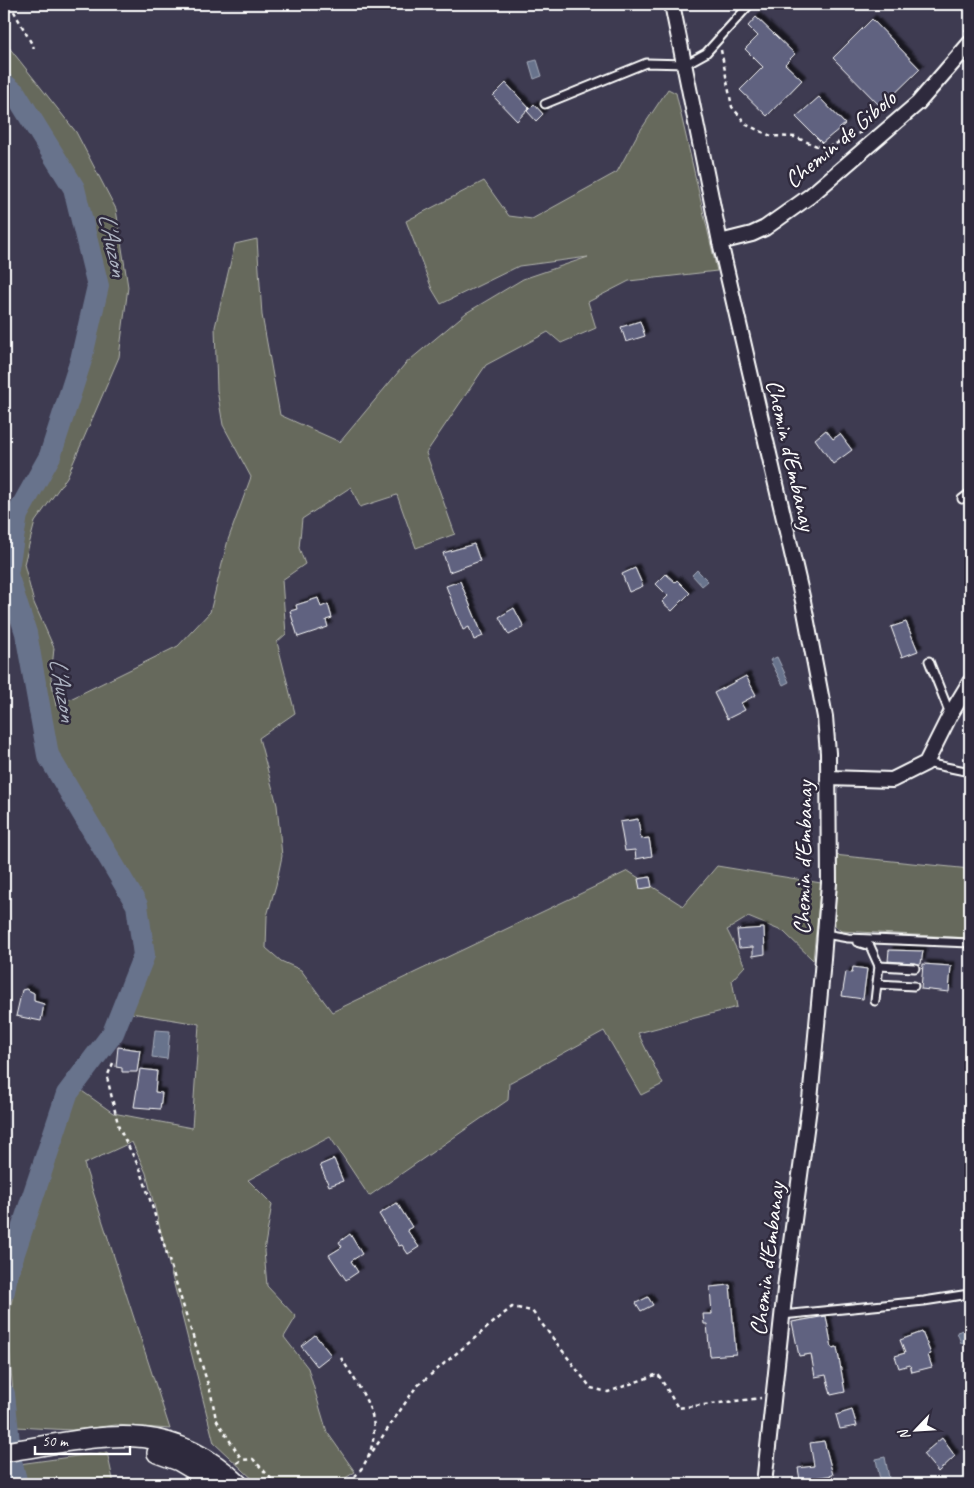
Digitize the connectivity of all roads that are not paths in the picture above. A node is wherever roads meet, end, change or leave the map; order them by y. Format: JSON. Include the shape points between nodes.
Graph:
{"nodes":[{"id":1,"x":672,"y":4,"type":"edge"},
{"id":2,"x":750,"y":4,"type":"edge"},
{"id":3,"x":967,"y":38,"type":"edge"},
{"id":4,"x":686,"y":64,"type":"junction"},
{"id":5,"x":545,"y":104,"type":"dead end"},
{"id":6,"x":720,"y":242,"type":"junction"},
{"id":7,"x":970,"y":493,"type":"edge"},
{"id":8,"x":962,"y":499,"type":"dead end"},
{"id":9,"x":929,"y":661,"type":"dead end"},
{"id":10,"x":970,"y":682,"type":"edge"},
{"id":11,"x":950,"y":715,"type":"junction"},
{"id":12,"x":926,"y":763,"type":"junction"},
{"id":13,"x":970,"y":772,"type":"edge"},
{"id":14,"x":828,"y":778,"type":"junction"},
{"id":15,"x":825,"y":934,"type":"junction"},
{"id":16,"x":848,"y":938,"type":"junction"},
{"id":17,"x":970,"y":943,"type":"edge"},
{"id":18,"x":879,"y":966,"type":"junction"},
{"id":19,"x":915,"y":968,"type":"dead end"},
{"id":20,"x":877,"y":984,"type":"junction"},
{"id":21,"x":914,"y":986,"type":"dead end"},
{"id":22,"x":875,"y":1001,"type":"dead end"},
{"id":23,"x":970,"y":1291,"type":"edge"},
{"id":24,"x":782,"y":1315,"type":"junction"},
{"id":25,"x":59,"y":1444,"type":"junction"},
{"id":26,"x":4,"y":1452,"type":"edge"},
{"id":27,"x":218,"y":1484,"type":"edge"},
{"id":28,"x":238,"y":1484,"type":"edge"},
{"id":29,"x":764,"y":1484,"type":"edge"}],
"edges":[{"from":1,"to":4,"type":"street","name":"Chemin d'Embanay"},
{"from":2,"to":4,"type":"lane","via":[[706,53]]},
{"from":3,"to":6,"type":"street","name":"Chemin de Gibolo","via":[[918,103],[810,196],[766,228]]},
{"from":4,"to":5,"type":"lane","via":[[646,63]]},
{"from":4,"to":6,"type":"street","name":"Chemin d'Embanay"},
{"from":6,"to":14,"type":"street","name":"Chemin d'Embanay","via":[[802,601],[825,717]]},
{"from":7,"to":8,"type":"lane"},
{"from":9,"to":11,"type":"lane"},
{"from":10,"to":11,"type":"street"},
{"from":11,"to":12,"type":"street"},
{"from":12,"to":13,"type":"lane"},
{"from":12,"to":14,"type":"street","via":[[892,780]]},
{"from":14,"to":15,"type":"street","name":"Chemin d'Embanay","via":[[829,883]]},
{"from":15,"to":16,"type":"lane"},
{"from":15,"to":24,"type":"street","name":"Chemin d'Embanay","via":[[810,1100]]},
{"from":16,"to":17,"type":"lane"},
{"from":16,"to":18,"type":"lane","via":[[870,946]]},
{"from":18,"to":19,"type":"lane"},
{"from":18,"to":20,"type":"lane"},
{"from":20,"to":21,"type":"lane"},
{"from":20,"to":22,"type":"lane"},
{"from":23,"to":24,"type":"lane","via":[[969,1294],[924,1301]]},
{"from":24,"to":29,"type":"street","name":"Chemin d'Embanay"},
{"from":25,"to":26,"type":"main road"},
{"from":25,"to":27,"type":"main road","via":[[148,1450],[179,1460]]},
{"from":25,"to":28,"type":"main road","via":[[124,1435],[145,1437],[187,1449],[226,1472]]}]}
